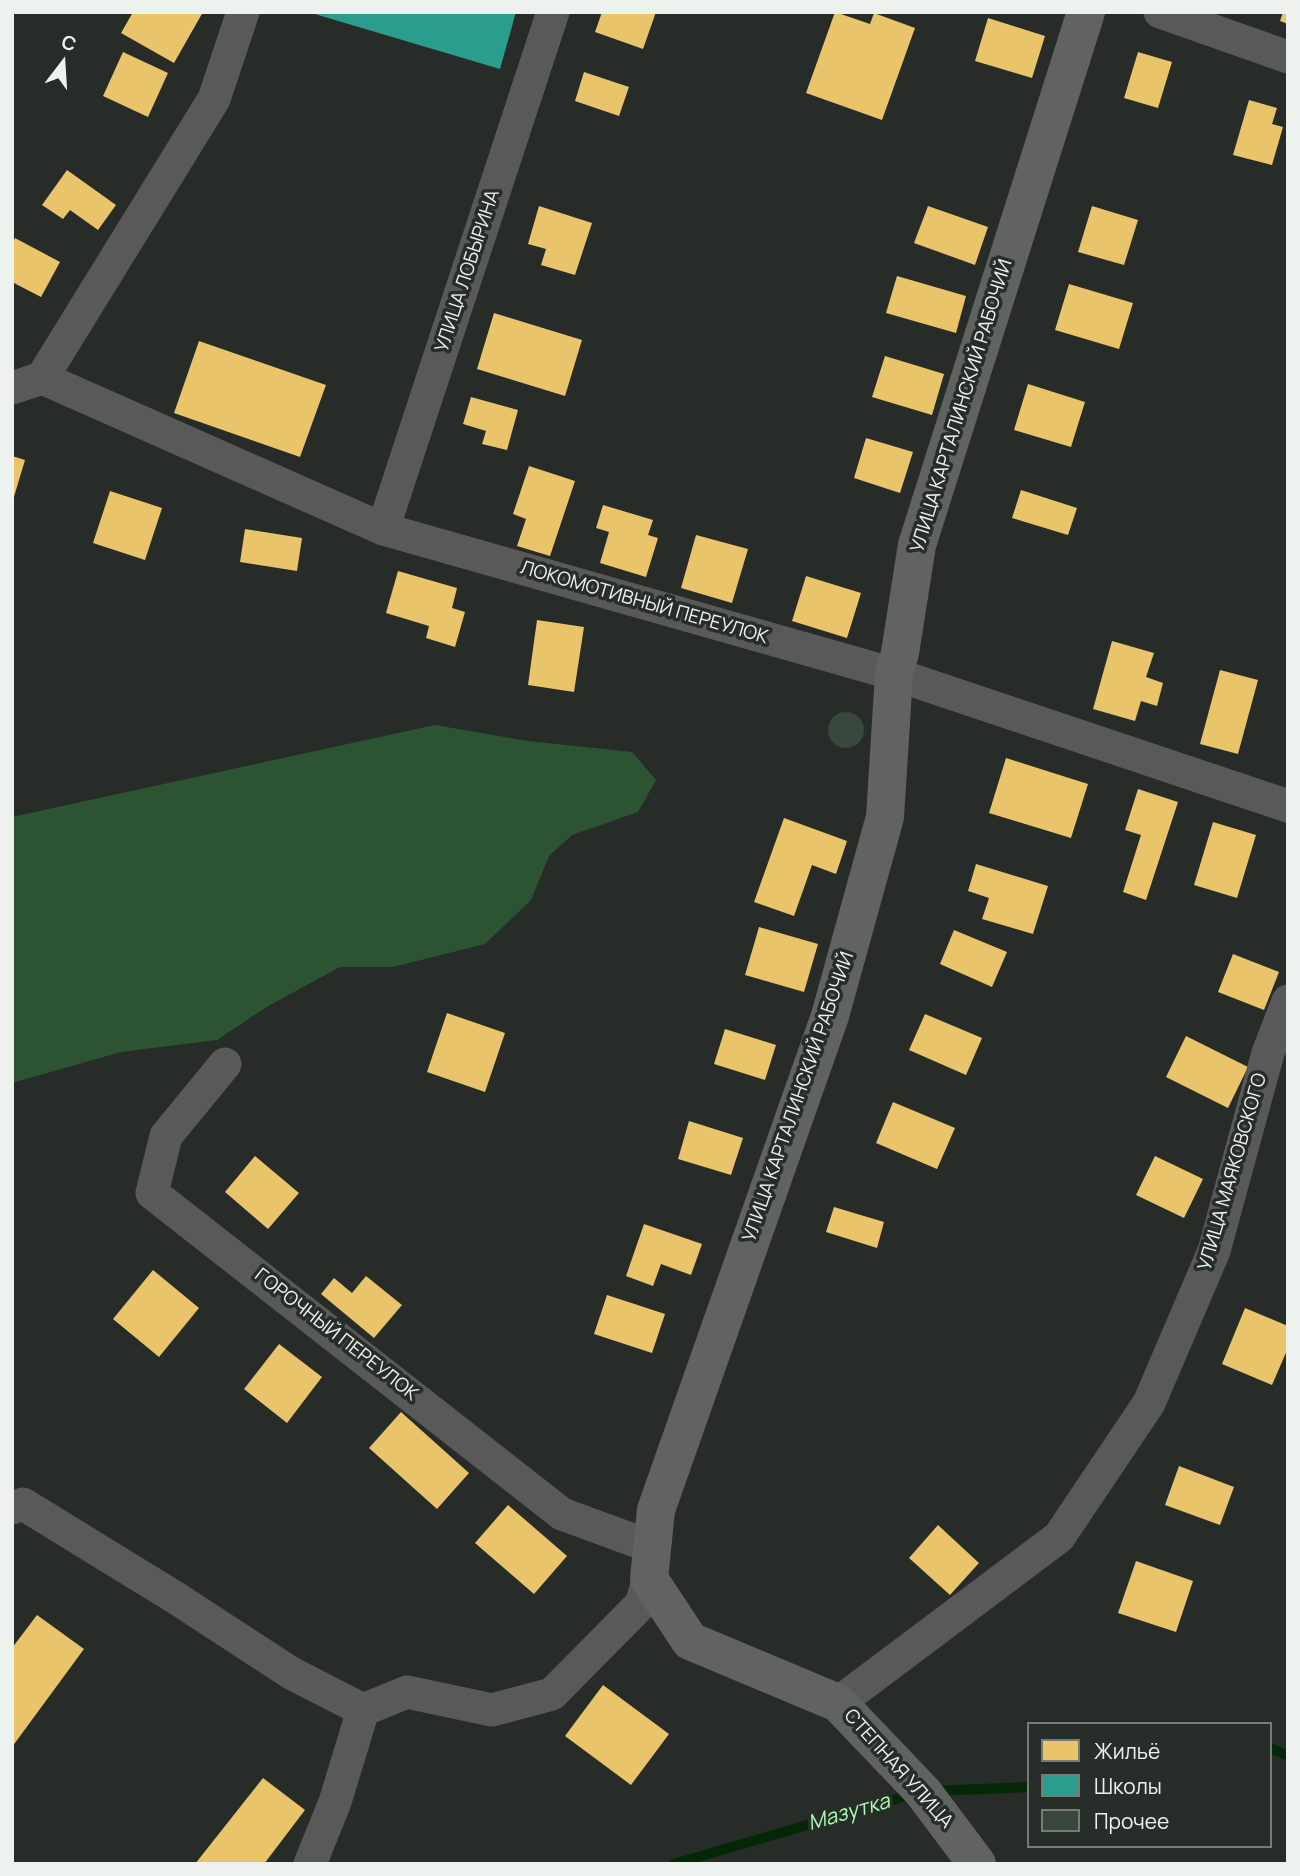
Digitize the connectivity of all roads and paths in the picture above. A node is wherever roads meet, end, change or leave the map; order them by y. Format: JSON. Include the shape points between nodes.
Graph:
{"nodes":[{"id":1,"x":243,"y":12,"type":"edge"},
{"id":2,"x":553,"y":12,"type":"edge"},
{"id":3,"x":1086,"y":12,"type":"edge"},
{"id":4,"x":1160,"y":12,"type":"edge"},
{"id":5,"x":1288,"y":57,"type":"edge"},
{"id":6,"x":27,"y":383,"type":"edge"},
{"id":7,"x":383,"y":529,"type":"junction"},
{"id":8,"x":894,"y":674,"type":"junction"},
{"id":9,"x":1288,"y":806,"type":"edge"},
{"id":10,"x":1288,"y":1000,"type":"edge"},
{"id":11,"x":225,"y":1064,"type":"dead end"},
{"id":12,"x":12,"y":1508,"type":"edge"},
{"id":13,"x":650,"y":1563,"type":"junction"},
{"id":14,"x":838,"y":1703,"type":"junction"},
{"id":15,"x":363,"y":1710,"type":"junction"},
{"id":16,"x":310,"y":1864,"type":"edge"},
{"id":17,"x":977,"y":1864,"type":"edge"}],
"edges":[{"from":1,"to":6,"type":"street","via":[[214,99]]},
{"from":2,"to":7,"type":"street","name":"УЛИЦА ЛОБЫРИНА"},
{"from":3,"to":8,"type":"street","name":"УЛИЦА КАРТАЛИНСКИЙ РАБОЧИЙ","via":[[917,545]]},
{"from":4,"to":5,"type":"street"},
{"from":6,"to":7,"type":"street","name":"ЛОКОМОТИВНЫЙ ПЕРЕУЛОК"},
{"from":7,"to":8,"type":"street","name":"ЛОКОМОТИВНЫЙ ПЕРЕУЛОК"},
{"from":8,"to":9,"type":"street","name":"ЛОКОМОТИВНЫЙ ПЕРЕУЛОК"},
{"from":8,"to":13,"type":"street","name":"УЛИЦА КАРТАЛИНСКИЙ РАБОЧИЙ","via":[[885,817],[849,949],[830,1016],[656,1510]]},
{"from":10,"to":14,"type":"street","name":"УЛИЦА МАЯКОВСКОГО","via":[[1268,1053],[1214,1251],[1149,1404],[1059,1537]]},
{"from":11,"to":13,"type":"street","name":"ГОРОЧНЫЙ ПЕРЕУЛОК","via":[[166,1136],[152,1193],[562,1514]]},
{"from":12,"to":15,"type":"street","via":[[23,1504],[290,1673]]},
{"from":13,"to":14,"type":"street","name":"СТЕПНАЯ УЛИЦА","via":[[690,1641]]},
{"from":13,"to":15,"type":"street","via":[[641,1604],[552,1694],[492,1710],[407,1692]]},
{"from":14,"to":17,"type":"street","name":"СТЕПНАЯ УЛИЦА","via":[[923,1792]]},
{"from":15,"to":16,"type":"street"}]}
